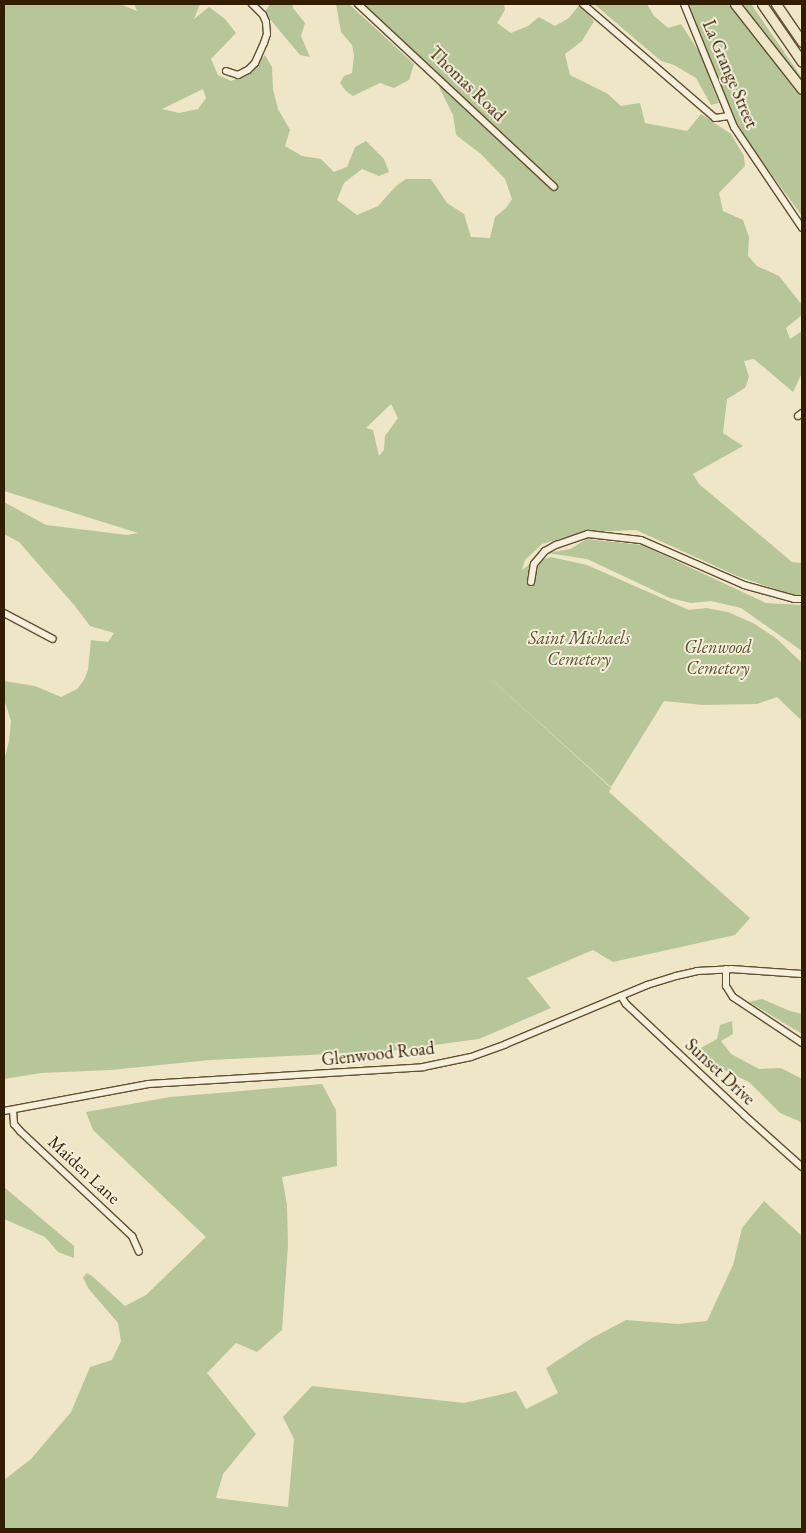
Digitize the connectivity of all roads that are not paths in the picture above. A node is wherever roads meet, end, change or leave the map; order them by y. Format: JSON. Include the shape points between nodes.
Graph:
{"nodes":[{"id":1,"x":252,"y":4,"type":"edge"},
{"id":2,"x":358,"y":4,"type":"edge"},
{"id":3,"x":583,"y":4,"type":"edge"},
{"id":4,"x":684,"y":4,"type":"edge"},
{"id":5,"x":736,"y":4,"type":"edge"},
{"id":6,"x":762,"y":4,"type":"edge"},
{"id":7,"x":776,"y":4,"type":"edge"},
{"id":8,"x":802,"y":42,"type":"edge"},
{"id":9,"x":802,"y":62,"type":"edge"},
{"id":10,"x":226,"y":71,"type":"dead end"},
{"id":11,"x":802,"y":89,"type":"edge"},
{"id":12,"x":729,"y":116,"type":"junction"},
{"id":13,"x":554,"y":187,"type":"dead end"},
{"id":14,"x":802,"y":228,"type":"edge"},
{"id":15,"x":531,"y":582,"type":"dead end"},
{"id":16,"x":802,"y":599,"type":"edge"},
{"id":17,"x":4,"y":613,"type":"edge"},
{"id":18,"x":53,"y":638,"type":"dead end"},
{"id":19,"x":726,"y":969,"type":"junction"},
{"id":20,"x":802,"y":974,"type":"edge"},
{"id":21,"x":621,"y":996,"type":"junction"},
{"id":22,"x":802,"y":1043,"type":"edge"},
{"id":23,"x":13,"y":1110,"type":"junction"},
{"id":24,"x":4,"y":1111,"type":"edge"},
{"id":25,"x":802,"y":1167,"type":"edge"},
{"id":26,"x":140,"y":1252,"type":"dead end"}],
"edges":[{"from":1,"to":10,"type":"street","via":[[266,22],[264,43],[248,70],[238,75]]},
{"from":2,"to":13,"type":"street","name":"Thomas Road"},
{"from":3,"to":12,"type":"street","via":[[715,118]]},
{"from":4,"to":12,"type":"street","name":"La Grange Street"},
{"from":5,"to":11,"type":"highway"},
{"from":6,"to":9,"type":"highway"},
{"from":7,"to":8,"type":"highway"},
{"from":12,"to":14,"type":"street","name":"La Grange Street"},
{"from":15,"to":16,"type":"street","via":[[534,564],[545,551],[588,534],[642,540],[744,585]]},
{"from":17,"to":18,"type":"street"},
{"from":19,"to":20,"type":"street","name":"Glenwood Road"},
{"from":19,"to":21,"type":"street","name":"Glenwood Road","via":[[676,976]]},
{"from":19,"to":22,"type":"street","via":[[726,986],[734,997]]},
{"from":21,"to":23,"type":"street","name":"Glenwood Road","via":[[471,1057],[423,1067],[148,1084]]},
{"from":21,"to":25,"type":"street","name":"Sunset Drive"},
{"from":23,"to":24,"type":"street","name":"Glenwood Road"},
{"from":23,"to":26,"type":"street","name":"Maiden Lane","via":[[14,1124],[20,1131],[132,1236]]}]}
